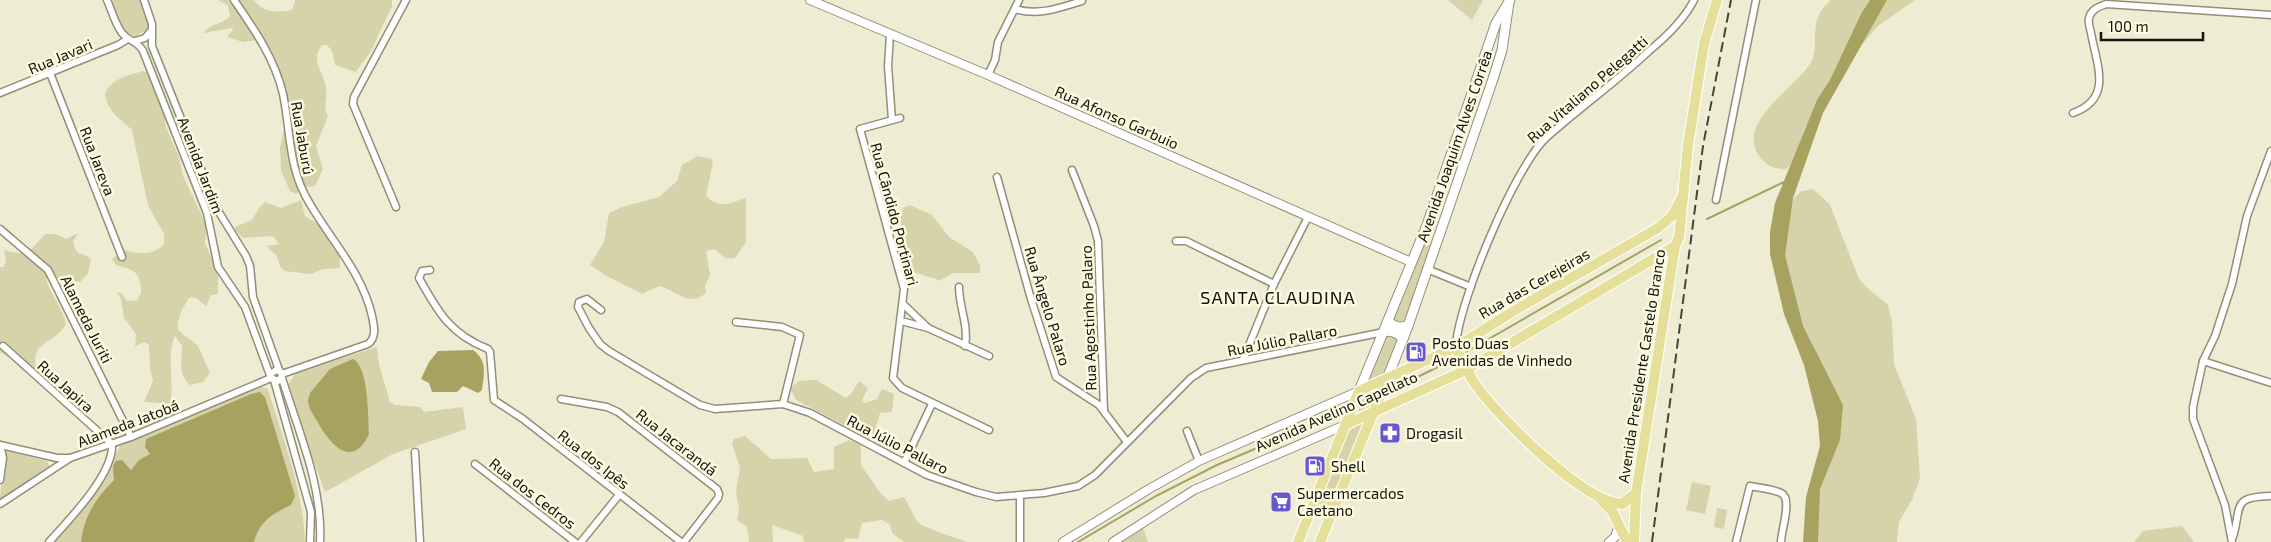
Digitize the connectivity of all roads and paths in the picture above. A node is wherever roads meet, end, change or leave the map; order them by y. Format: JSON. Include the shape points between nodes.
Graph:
{"nodes":[{"id":1,"x":107,"y":0,"type":"edge"},
{"id":2,"x":144,"y":0,"type":"edge"},
{"id":3,"x":234,"y":0,"type":"edge"},
{"id":4,"x":406,"y":0,"type":"edge"},
{"id":5,"x":810,"y":0,"type":"edge"},
{"id":6,"x":1020,"y":0,"type":"edge"},
{"id":7,"x":1694,"y":0,"type":"edge"},
{"id":8,"x":1717,"y":0,"type":"edge"},
{"id":9,"x":1756,"y":0,"type":"edge"},
{"id":10,"x":1509,"y":1,"type":"edge"},
{"id":11,"x":1082,"y":2,"type":"dead end"},
{"id":12,"x":1015,"y":9,"type":"junction"},
{"id":13,"x":2271,"y":15,"type":"edge"},
{"id":14,"x":151,"y":31,"type":"junction"},
{"id":15,"x":890,"y":35,"type":"junction"},
{"id":16,"x":128,"y":39,"type":"junction"},
{"id":17,"x":135,"y":41,"type":"junction"},
{"id":18,"x":50,"y":73,"type":"junction"},
{"id":19,"x":988,"y":75,"type":"junction"},
{"id":20,"x":0,"y":93,"type":"edge"},
{"id":21,"x":2073,"y":113,"type":"dead end"},
{"id":22,"x":900,"y":118,"type":"dead end"},
{"id":23,"x":892,"y":120,"type":"junction"},
{"id":24,"x":2271,"y":151,"type":"edge"},
{"id":25,"x":1072,"y":170,"type":"dead end"},
{"id":26,"x":997,"y":177,"type":"dead end"},
{"id":27,"x":1682,"y":196,"type":"junction"},
{"id":28,"x":1716,"y":200,"type":"dead end"},
{"id":29,"x":396,"y":207,"type":"dead end"},
{"id":30,"x":218,"y":209,"type":"junction"},
{"id":31,"x":207,"y":213,"type":"junction"},
{"id":32,"x":221,"y":216,"type":"junction"},
{"id":33,"x":1308,"y":217,"type":"junction"},
{"id":34,"x":209,"y":221,"type":"junction"},
{"id":35,"x":1658,"y":228,"type":"junction"},
{"id":36,"x":0,"y":229,"type":"edge"},
{"id":37,"x":1678,"y":236,"type":"junction"},
{"id":38,"x":1176,"y":241,"type":"dead end"},
{"id":39,"x":1434,"y":246,"type":"junction"},
{"id":40,"x":1417,"y":251,"type":"junction"},
{"id":41,"x":122,"y":257,"type":"dead end"},
{"id":42,"x":1411,"y":262,"type":"junction"},
{"id":43,"x":1427,"y":269,"type":"junction"},
{"id":44,"x":430,"y":270,"type":"dead end"},
{"id":45,"x":1274,"y":284,"type":"junction"},
{"id":46,"x":959,"y":287,"type":"dead end"},
{"id":47,"x":1471,"y":287,"type":"junction"},
{"id":48,"x":903,"y":304,"type":"junction"},
{"id":49,"x":601,"y":310,"type":"dead end"},
{"id":50,"x":1388,"y":320,"type":"junction"},
{"id":51,"x":901,"y":321,"type":"junction"},
{"id":52,"x":736,"y":322,"type":"dead end"},
{"id":53,"x":1408,"y":326,"type":"junction"},
{"id":54,"x":928,"y":328,"type":"junction"},
{"id":55,"x":1459,"y":328,"type":"junction"},
{"id":56,"x":1384,"y":332,"type":"junction"},
{"id":57,"x":1471,"y":337,"type":"junction"},
{"id":58,"x":1403,"y":338,"type":"junction"},
{"id":59,"x":3,"y":346,"type":"dead end"},
{"id":60,"x":965,"y":346,"type":"junction"},
{"id":61,"x":1456,"y":347,"type":"junction"},
{"id":62,"x":989,"y":356,"type":"dead end"},
{"id":63,"x":1243,"y":360,"type":"junction"},
{"id":64,"x":2203,"y":360,"type":"junction"},
{"id":65,"x":1466,"y":370,"type":"junction"},
{"id":66,"x":281,"y":374,"type":"junction"},
{"id":67,"x":272,"y":377,"type":"junction"},
{"id":68,"x":1387,"y":379,"type":"junction"},
{"id":69,"x":2271,"y":383,"type":"edge"},
{"id":70,"x":1359,"y":391,"type":"junction"},
{"id":71,"x":561,"y":399,"type":"dead end"},
{"id":72,"x":782,"y":404,"type":"junction"},
{"id":73,"x":932,"y":404,"type":"junction"},
{"id":74,"x":1104,"y":411,"type":"junction"},
{"id":75,"x":1375,"y":412,"type":"junction"},
{"id":76,"x":1345,"y":425,"type":"junction"},
{"id":77,"x":989,"y":430,"type":"dead end"},
{"id":78,"x":1187,"y":431,"type":"dead end"},
{"id":79,"x":131,"y":437,"type":"junction"},
{"id":80,"x":1127,"y":442,"type":"junction"},
{"id":81,"x":112,"y":444,"type":"junction"},
{"id":82,"x":0,"y":445,"type":"edge"},
{"id":83,"x":415,"y":452,"type":"dead end"},
{"id":84,"x":70,"y":458,"type":"junction"},
{"id":85,"x":1199,"y":461,"type":"junction"},
{"id":86,"x":904,"y":463,"type":"junction"},
{"id":87,"x":475,"y":464,"type":"dead end"},
{"id":88,"x":0,"y":480,"type":"edge"},
{"id":89,"x":1636,"y":493,"type":"junction"},
{"id":90,"x":1595,"y":494,"type":"junction"},
{"id":91,"x":619,"y":495,"type":"junction"},
{"id":92,"x":1020,"y":496,"type":"junction"},
{"id":93,"x":2271,"y":496,"type":"edge"},
{"id":94,"x":1316,"y":499,"type":"junction"},
{"id":95,"x":0,"y":504,"type":"edge"},
{"id":96,"x":1619,"y":523,"type":"junction"},
{"id":97,"x":1324,"y":532,"type":"junction"},
{"id":98,"x":2232,"y":540,"type":"edge"},
{"id":99,"x":49,"y":542,"type":"edge"},
{"id":100,"x":310,"y":542,"type":"edge"},
{"id":101,"x":320,"y":542,"type":"edge"},
{"id":102,"x":420,"y":542,"type":"edge"},
{"id":103,"x":575,"y":542,"type":"edge"},
{"id":104,"x":581,"y":542,"type":"edge"},
{"id":105,"x":682,"y":542,"type":"edge"},
{"id":106,"x":1020,"y":542,"type":"edge"},
{"id":107,"x":1063,"y":542,"type":"edge"},
{"id":108,"x":1113,"y":542,"type":"edge"},
{"id":109,"x":1298,"y":542,"type":"edge"},
{"id":110,"x":1320,"y":542,"type":"edge"},
{"id":111,"x":1609,"y":542,"type":"edge"},
{"id":112,"x":1627,"y":542,"type":"edge"},
{"id":113,"x":1634,"y":542,"type":"edge"},
{"id":114,"x":1736,"y":542,"type":"edge"},
{"id":115,"x":1781,"y":542,"type":"edge"}],
"edges":[{"from":1,"to":16,"type":"street","via":[[118,27]]},
{"from":2,"to":14,"type":"street","name":"Avenida Jardim","via":[[150,15]]},
{"from":3,"to":66,"type":"street","name":"Rua Jaburú","via":[[262,41],[282,92],[293,167],[300,188],[355,271],[368,300],[374,334],[368,344]]},
{"from":4,"to":29,"type":"street","via":[[353,104]]},
{"from":5,"to":15,"type":"street","name":"Rua Afonso Garbuio"},
{"from":6,"to":12,"type":"street"},
{"from":7,"to":47,"type":"street","name":"Rua Vitaliano Pelegatti","via":[[1663,39],[1546,137],[1535,150],[1514,184]]},
{"from":8,"to":27,"type":"main road","name":"Avenida Presidente Castelo Branco","via":[[1704,44]]},
{"from":9,"to":28,"type":"street"},
{"from":10,"to":39,"type":"main road","name":"Avenida Joaquim Alves Corrêa","via":[[1500,57]]},
{"from":10,"to":40,"type":"main road","name":"Avenida Joaquim Alves Corrêa","via":[[1481,61],[1439,194]]},
{"from":11,"to":12,"type":"street","via":[[1041,13]]},
{"from":12,"to":19,"type":"street","via":[[998,42]]},
{"from":13,"to":21,"type":"street","via":[[2106,4],[2094,9],[2088,19],[2100,79],[2097,97],[2085,109]]},
{"from":14,"to":17,"type":"street","via":[[145,38]]},
{"from":14,"to":30,"type":"street","name":"Avenida Jardim","via":[[152,46]]},
{"from":15,"to":19,"type":"street","name":"Rua Afonso Garbuio"},
{"from":15,"to":23,"type":"street","name":"Rua Cândido Portinari","via":[[888,66]]},
{"from":16,"to":17,"type":"street"},
{"from":16,"to":18,"type":"street","name":"Rua Javari"},
{"from":17,"to":31,"type":"street","name":"Avenida Jardim","via":[[144,51]]},
{"from":18,"to":20,"type":"street","name":"Rua Javari"},
{"from":18,"to":41,"type":"street","name":"Rua Jareva"},
{"from":19,"to":33,"type":"street","name":"Rua Afonso Garbuio"},
{"from":22,"to":23,"type":"street","name":"Rua Cândido Portinari"},
{"from":23,"to":48,"type":"street","name":"Rua Cândido Portinari","via":[[860,129],[902,281]]},
{"from":24,"to":64,"type":"street","via":[[2247,216],[2232,284],[2215,336]]},
{"from":25,"to":74,"type":"street","name":"Rua Agostinho Palaro","via":[[1098,241]]},
{"from":26,"to":74,"type":"street","name":"Rua Ângelo Palaro","via":[[1056,377],[1093,399]]},
{"from":27,"to":35,"type":"main road","name":"Rua das Cerejeiras","via":[[1672,216]]},
{"from":27,"to":37,"type":"main road","name":"Avenida Presidente Castelo Branco"},
{"from":30,"to":31,"type":"street"},
{"from":30,"to":32,"type":"street","name":"Avenida Jardim"},
{"from":31,"to":34,"type":"street","name":"Avenida Jardim"},
{"from":32,"to":34,"type":"street"},
{"from":32,"to":66,"type":"street","name":"Avenida Jardim","via":[[250,266],[253,297]]},
{"from":33,"to":42,"type":"street","name":"Rua Afonso Garbuio"},
{"from":33,"to":45,"type":"street"},
{"from":34,"to":67,"type":"street","name":"Avenida Jardim","via":[[218,267],[245,307]]},
{"from":35,"to":37,"type":"main road","via":[[1670,229]]},
{"from":35,"to":57,"type":"main road","name":"Rua das Cerejeiras"},
{"from":36,"to":79,"type":"street","name":"Alameda Juriti","via":[[48,270]]},
{"from":37,"to":65,"type":"main road","name":"Avenida Avelino Capellato"},
{"from":37,"to":89,"type":"main road","name":"Avenida Presidente Castelo Branco"},
{"from":38,"to":45,"type":"street","via":[[1186,241]]},
{"from":39,"to":40,"type":"main road","via":[[1430,236]]},
{"from":39,"to":43,"type":"main road","name":"Avenida Joaquim Alves Corrêa"},
{"from":40,"to":42,"type":"main road","name":"Avenida Joaquim Alves Corrêa"},
{"from":42,"to":50,"type":"main road","name":"Avenida Joaquim Alves Corrêa"},
{"from":43,"to":47,"type":"street"},
{"from":43,"to":53,"type":"main road","name":"Avenida Joaquim Alves Corrêa"},
{"from":44,"to":91,"type":"street","name":"Rua dos Ipês","via":[[422,271],[419,278],[441,316],[458,333],[490,352],[494,400]]},
{"from":45,"to":63,"type":"street"},
{"from":46,"to":60,"type":"street","via":[[959,301],[968,333]]},
{"from":47,"to":55,"type":"street","name":"Rua Vitaliano Pelegatti"},
{"from":48,"to":51,"type":"street","name":"Rua Cândido Portinari"},
{"from":48,"to":54,"type":"street"},
{"from":49,"to":72,"type":"street","name":"Rua Júlio Pallaro","via":[[587,299],[579,302],[578,307],[589,328],[609,351],[700,406],[715,409]]},
{"from":50,"to":53,"type":"main road","via":[[1401,328]]},
{"from":50,"to":56,"type":"main road","name":"Avenida Joaquim Alves Corrêa"},
{"from":51,"to":54,"type":"street"},
{"from":51,"to":73,"type":"street","name":"Rua Cândido Portinari","via":[[893,378],[902,388]]},
{"from":52,"to":72,"type":"street","via":[[782,327],[800,335]]},
{"from":53,"to":58,"type":"main road","name":"Avenida Joaquim Alves Corrêa"},
{"from":54,"to":60,"type":"street"},
{"from":55,"to":57,"type":"street"},
{"from":55,"to":61,"type":"street","name":"Rua Vitaliano Pelegatti"},
{"from":56,"to":58,"type":"main road","via":[[1398,333]]},
{"from":56,"to":63,"type":"street","name":"Rua Júlio Pallaro"},
{"from":56,"to":70,"type":"main road","name":"Avenida Joaquim Alves Corrêa"},
{"from":57,"to":61,"type":"main road","name":"Rua das Cerejeiras"},
{"from":58,"to":68,"type":"main road","name":"Avenida Joaquim Alves Corrêa"},
{"from":59,"to":81,"type":"street","name":"Rua Japira"},
{"from":60,"to":62,"type":"street"},
{"from":61,"to":65,"type":"main road"},
{"from":61,"to":68,"type":"main road","name":"Rua das Cerejeiras"},
{"from":63,"to":80,"type":"street","name":"Rua Júlio Pallaro","via":[[1201,370]]},
{"from":64,"to":69,"type":"street"},
{"from":64,"to":98,"type":"street","via":[[2193,419],[2225,505]]},
{"from":65,"to":75,"type":"main road","name":"Avenida Avelino Capellato"},
{"from":65,"to":90,"type":"main road","via":[[1528,444],[1553,466]]},
{"from":66,"to":67,"type":"street","name":"Alameda Jatobá","via":[[274,370]]},
{"from":66,"to":101,"type":"street","name":"Avenida Jardim","via":[[317,493]]},
{"from":67,"to":79,"type":"street","name":"Alameda Jatobá"},
{"from":67,"to":100,"type":"street","name":"Avenida Jardim","via":[[311,512]]},
{"from":68,"to":70,"type":"main road","name":"Rua das Cerejeiras"},
{"from":68,"to":75,"type":"main road"},
{"from":70,"to":76,"type":"main road"},
{"from":70,"to":85,"type":"street","name":"Avenida Avelino Capellato"},
{"from":71,"to":105,"type":"street","name":"Rua Jacarandá","via":[[618,412],[718,491],[718,498]]},
{"from":72,"to":86,"type":"street","name":"Rua Júlio Pallaro","via":[[810,413]]},
{"from":73,"to":77,"type":"street","name":"Rua Cândido Portinari"},
{"from":73,"to":86,"type":"street"},
{"from":74,"to":80,"type":"street","name":"Rua Ângelo Palaro"},
{"from":75,"to":76,"type":"main road","name":"Avenida Avelino Capellato"},
{"from":75,"to":97,"type":"main road"},
{"from":76,"to":94,"type":"main road"},
{"from":76,"to":108,"type":"street","name":"Avenida Avelino Capellato","via":[[1194,490]]},
{"from":78,"to":85,"type":"street"},
{"from":79,"to":81,"type":"street","name":"Alameda Jatobá"},
{"from":80,"to":92,"type":"street","name":"Rua Júlio Pallaro","via":[[1081,485]]},
{"from":81,"to":84,"type":"street","name":"Alameda Jatobá"},
{"from":81,"to":99,"type":"street","via":[[96,485]]},
{"from":82,"to":84,"type":"street"},
{"from":82,"to":88,"type":"street"},
{"from":83,"to":102,"type":"street"},
{"from":84,"to":95,"type":"street","name":"Alameda Jatobá"},
{"from":85,"to":107,"type":"street","name":"Avenida Avelino Capellato"},
{"from":86,"to":92,"type":"street","name":"Rua Júlio Pallaro","via":[[927,475],[976,492],[996,497]]},
{"from":87,"to":103,"type":"street","name":"Rua dos Cedros"},
{"from":89,"to":90,"type":"main road","via":[[1622,504],[1608,502]]},
{"from":89,"to":113,"type":"main road","name":"Avenida Presidente Castelo Branco"},
{"from":90,"to":96,"type":"main road"},
{"from":91,"to":104,"type":"street"},
{"from":91,"to":105,"type":"street","name":"Rua dos Ipês"},
{"from":92,"to":106,"type":"street"},
{"from":93,"to":98,"type":"street","via":[[2250,496],[2238,507]]},
{"from":94,"to":97,"type":"main road","via":[[1327,500],[1331,504]]},
{"from":94,"to":109,"type":"main road"},
{"from":96,"to":111,"type":"street","via":[[1615,537]]},
{"from":96,"to":112,"type":"main road"},
{"from":97,"to":110,"type":"main road"},
{"from":114,"to":115,"type":"street","via":[[1750,486],[1782,493],[1786,498]]}]}
